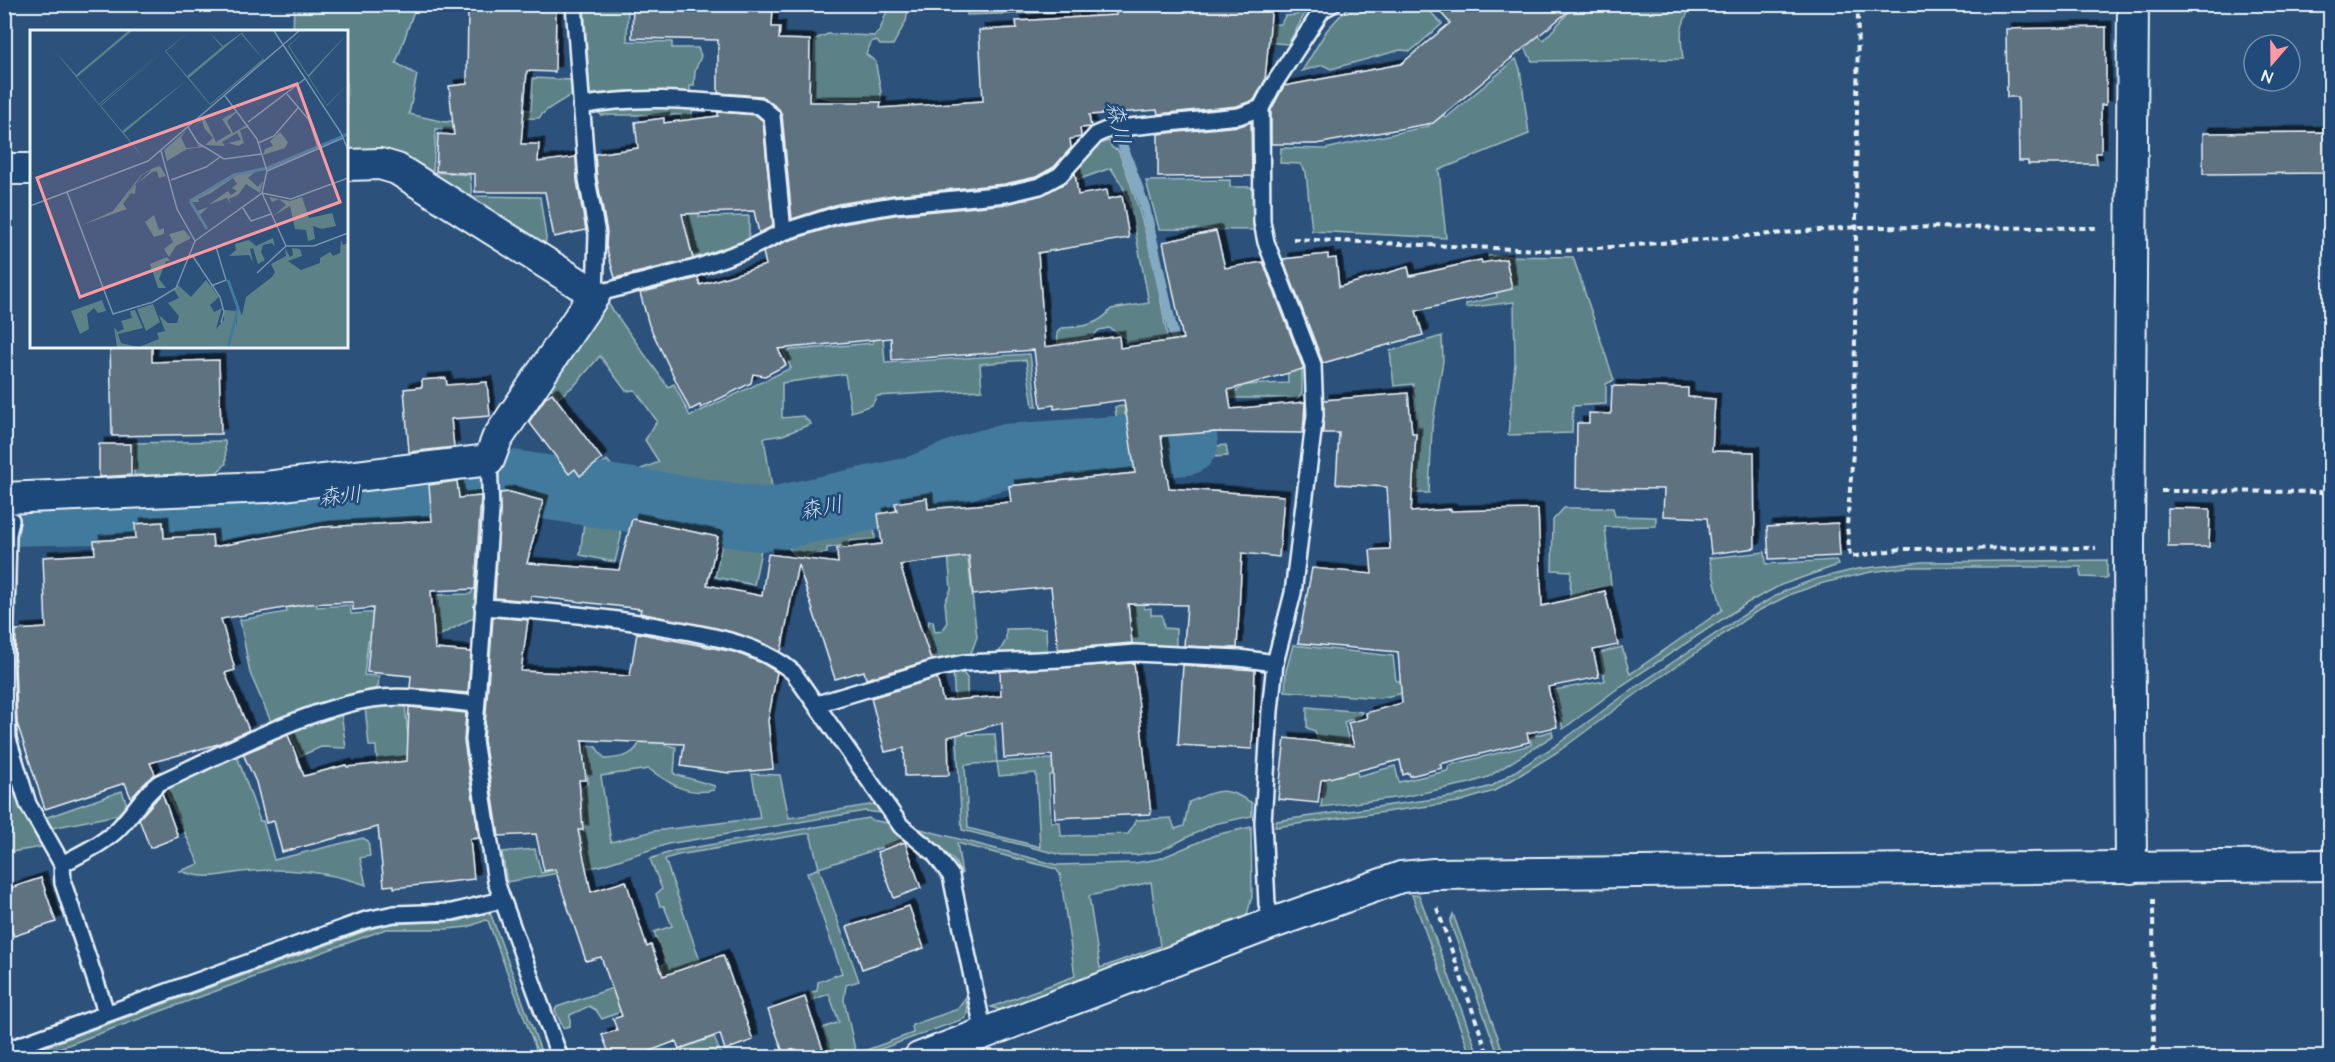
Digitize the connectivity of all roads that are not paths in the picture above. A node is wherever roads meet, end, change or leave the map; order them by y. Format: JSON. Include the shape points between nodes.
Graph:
{"nodes":[{"id":1,"x":574,"y":4,"type":"edge"},
{"id":2,"x":2133,"y":4,"type":"edge"},
{"id":3,"x":1326,"y":6,"type":"edge"},
{"id":4,"x":581,"y":106,"type":"junction"},
{"id":5,"x":1262,"y":108,"type":"junction"},
{"id":6,"x":348,"y":165,"type":"edge"},
{"id":7,"x":4,"y":169,"type":"edge"},
{"id":8,"x":30,"y":169,"type":"edge"},
{"id":9,"x":783,"y":232,"type":"junction"},
{"id":10,"x":595,"y":294,"type":"junction"},
{"id":11,"x":489,"y":474,"type":"junction"},
{"id":12,"x":10,"y":506,"type":"edge"},
{"id":13,"x":483,"y":607,"type":"junction"},
{"id":14,"x":1275,"y":663,"type":"junction"},
{"id":15,"x":476,"y":704,"type":"junction"},
{"id":16,"x":817,"y":704,"type":"junction"},
{"id":17,"x":62,"y":864,"type":"junction"},
{"id":18,"x":2331,"y":865,"type":"edge"},
{"id":19,"x":2142,"y":867,"type":"junction"},
{"id":20,"x":502,"y":900,"type":"junction"},
{"id":21,"x":1273,"y":923,"type":"junction"},
{"id":22,"x":106,"y":1012,"type":"junction"},
{"id":23,"x":984,"y":1034,"type":"junction"},
{"id":24,"x":4,"y":1050,"type":"edge"},
{"id":25,"x":560,"y":1058,"type":"edge"},
{"id":26,"x":919,"y":1058,"type":"edge"}],
"edges":[{"from":1,"to":4,"type":"lane"},
{"from":2,"to":19,"type":"street","via":[[2129,548]]},
{"from":3,"to":5,"type":"lane"},
{"from":4,"to":9,"type":"lane","via":[[649,98],[760,106],[772,116]]},
{"from":4,"to":10,"type":"lane","via":[[587,179],[597,234]]},
{"from":5,"to":9,"type":"lane","via":[[1239,116],[1108,129],[1097,134],[1060,175],[1040,186],[1006,194],[840,214]]},
{"from":5,"to":14,"type":"lane","via":[[1262,222],[1313,364],[1315,415],[1293,593]]},
{"from":6,"to":10,"type":"street","via":[[380,164],[397,169]]},
{"from":7,"to":8,"type":"street"},
{"from":9,"to":10,"type":"lane","via":[[696,268]]},
{"from":10,"to":11,"type":"street","via":[[497,439]]},
{"from":11,"to":12,"type":"street"},
{"from":11,"to":13,"type":"lane","via":[[491,511]]},
{"from":12,"to":17,"type":"lane","via":[[5,663],[8,739],[28,804]]},
{"from":13,"to":15,"type":"lane"},
{"from":13,"to":16,"type":"lane","via":[[629,621],[752,647],[778,659],[793,672]]},
{"from":14,"to":16,"type":"lane","via":[[1135,653],[964,663]]},
{"from":14,"to":21,"type":"lane","via":[[1263,822],[1267,904]]},
{"from":15,"to":17,"type":"lane","via":[[368,699],[329,709],[159,783],[145,793],[116,830]]},
{"from":15,"to":20,"type":"lane","via":[[474,740]]},
{"from":16,"to":23,"type":"lane","via":[[901,826],[934,853],[951,876]]},
{"from":17,"to":22,"type":"lane","via":[[63,883]]},
{"from":18,"to":19,"type":"street"},
{"from":19,"to":21,"type":"street","via":[[1434,874],[1401,877]]},
{"from":20,"to":22,"type":"lane","via":[[452,912],[394,914],[366,920]]},
{"from":20,"to":25,"type":"lane"},
{"from":21,"to":23,"type":"street"},
{"from":22,"to":24,"type":"lane"},
{"from":23,"to":26,"type":"street"}]}
